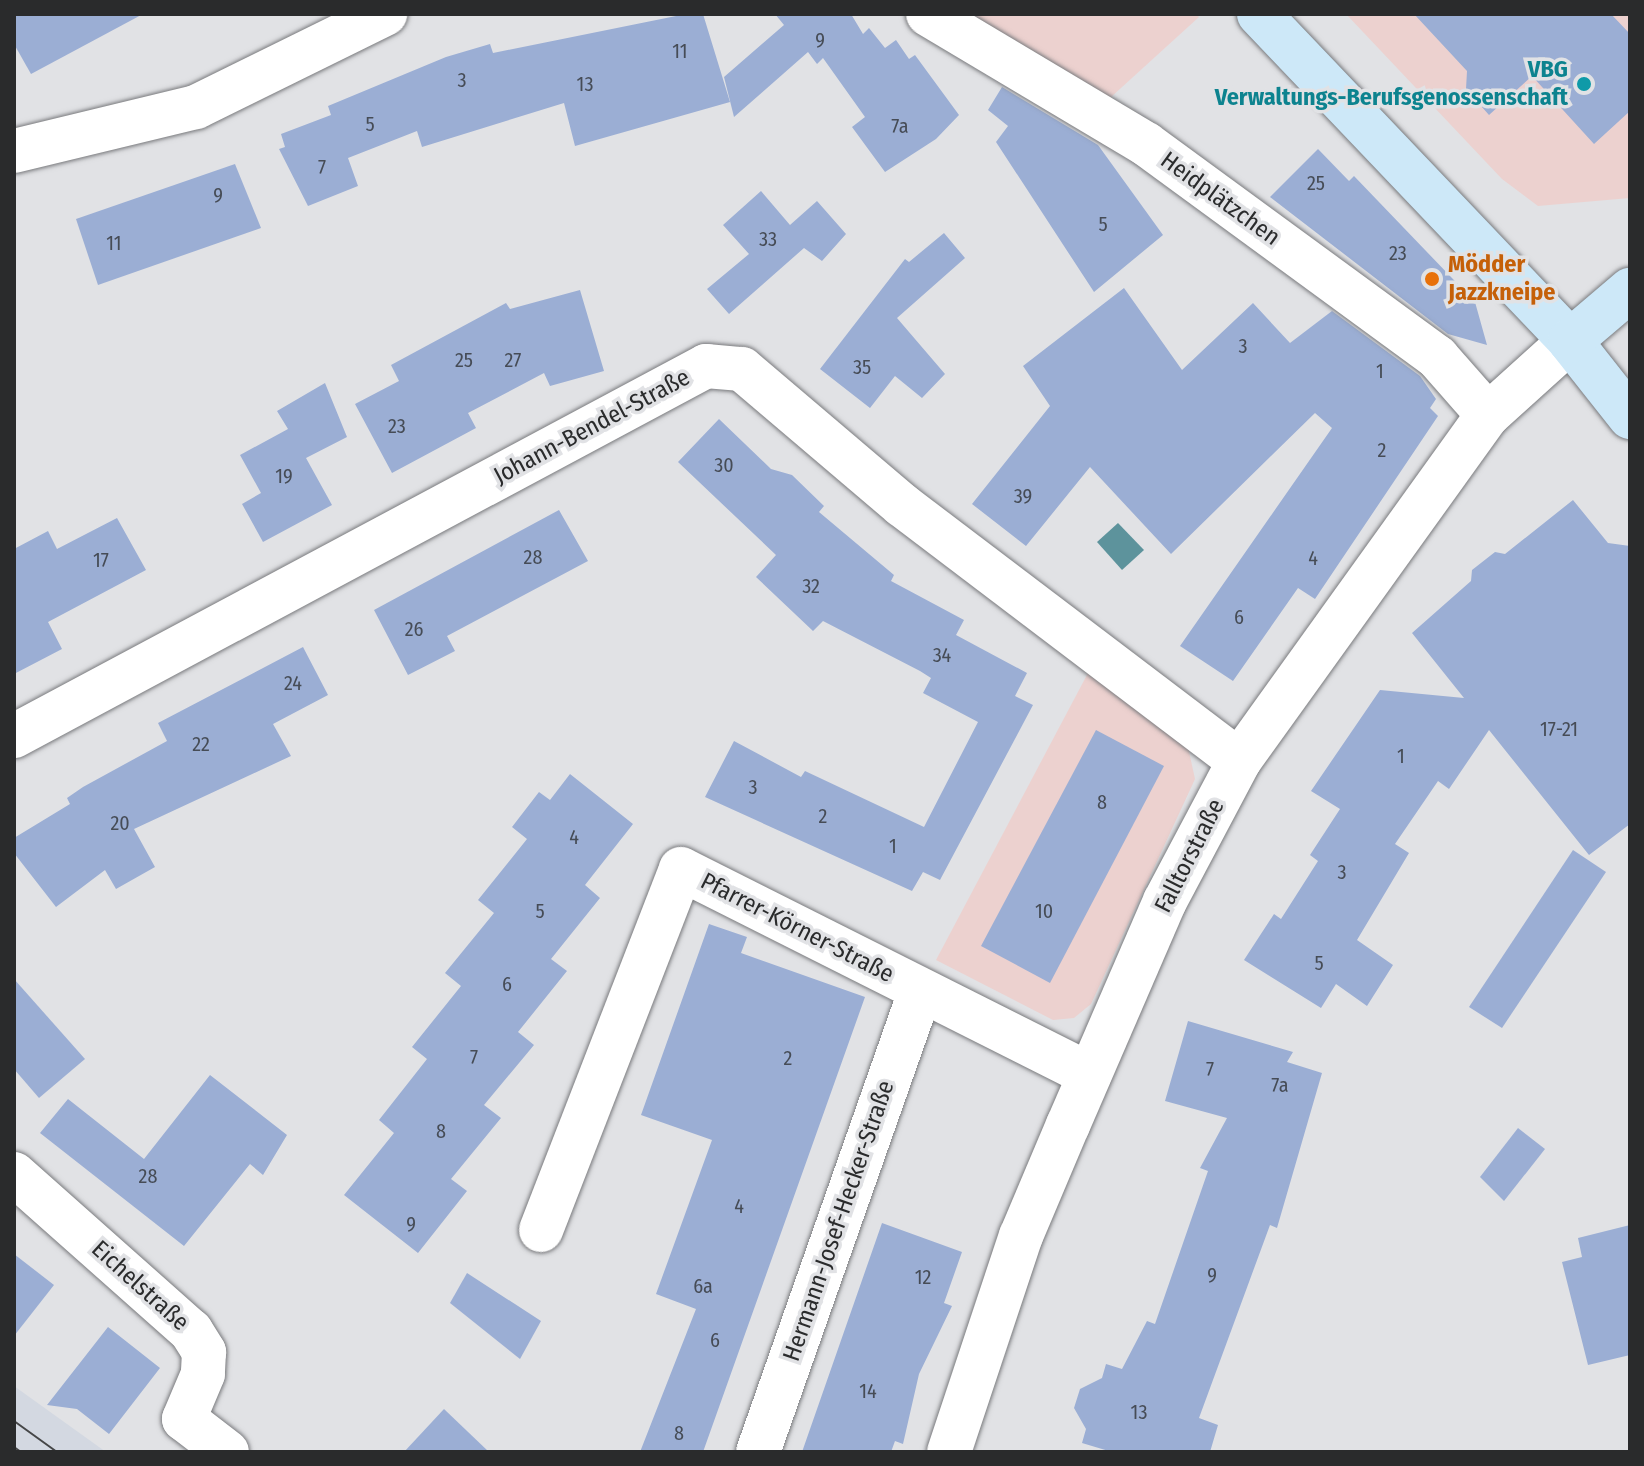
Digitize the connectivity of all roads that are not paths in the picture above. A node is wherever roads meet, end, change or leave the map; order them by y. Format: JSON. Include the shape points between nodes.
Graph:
{"nodes":[{"id":1,"x":385,"y":14,"type":"edge"},
{"id":2,"x":928,"y":14,"type":"edge"},
{"id":3,"x":1259,"y":14,"type":"edge"},
{"id":4,"x":14,"y":151,"type":"edge"},
{"id":5,"x":1630,"y":290,"type":"edge"},
{"id":6,"x":1570,"y":341,"type":"junction"},
{"id":7,"x":1488,"y":415,"type":"junction"},
{"id":8,"x":1630,"y":417,"type":"edge"},
{"id":9,"x":14,"y":736,"type":"edge"},
{"id":10,"x":1239,"y":761,"type":"junction"},
{"id":11,"x":920,"y":991,"type":"junction"},
{"id":12,"x":1089,"y":1074,"type":"junction"},
{"id":13,"x":14,"y":1174,"type":"edge"},
{"id":14,"x":541,"y":1230,"type":"dead end"},
{"id":15,"x":227,"y":1452,"type":"edge"},
{"id":16,"x":758,"y":1452,"type":"edge"},
{"id":17,"x":949,"y":1452,"type":"edge"}],
"edges":[{"from":1,"to":4,"type":"street","via":[[196,107]]},
{"from":2,"to":7,"type":"street","name":"Heidplätzchen","via":[[1146,144],[1437,357]]},
{"from":3,"to":6,"type":"main road"},
{"from":5,"to":6,"type":"main road"},
{"from":6,"to":7,"type":"street","name":"Falltorstraße"},
{"from":6,"to":8,"type":"main road"},
{"from":7,"to":10,"type":"street","name":"Falltorstraße"},
{"from":9,"to":10,"type":"street","name":"Johann-Bendel-Straße","via":[[706,366],[742,369],[902,505]]},
{"from":10,"to":12,"type":"street","name":"Falltorstraße","via":[[1165,901]]},
{"from":11,"to":12,"type":"street","name":"Pfarrer-Körner-Straße"},
{"from":11,"to":14,"type":"street","name":"Pfarrer-Körner-Straße","via":[[681,869]]},
{"from":11,"to":16,"type":"street","name":"Hermann-Josef-Hecker-Straße"},
{"from":12,"to":17,"type":"street","name":"Falltorstraße","via":[[1021,1236]]},
{"from":13,"to":15,"type":"street","name":"Eichelstraße","via":[[191,1331],[204,1352],[203,1374],[184,1419]]}]}
